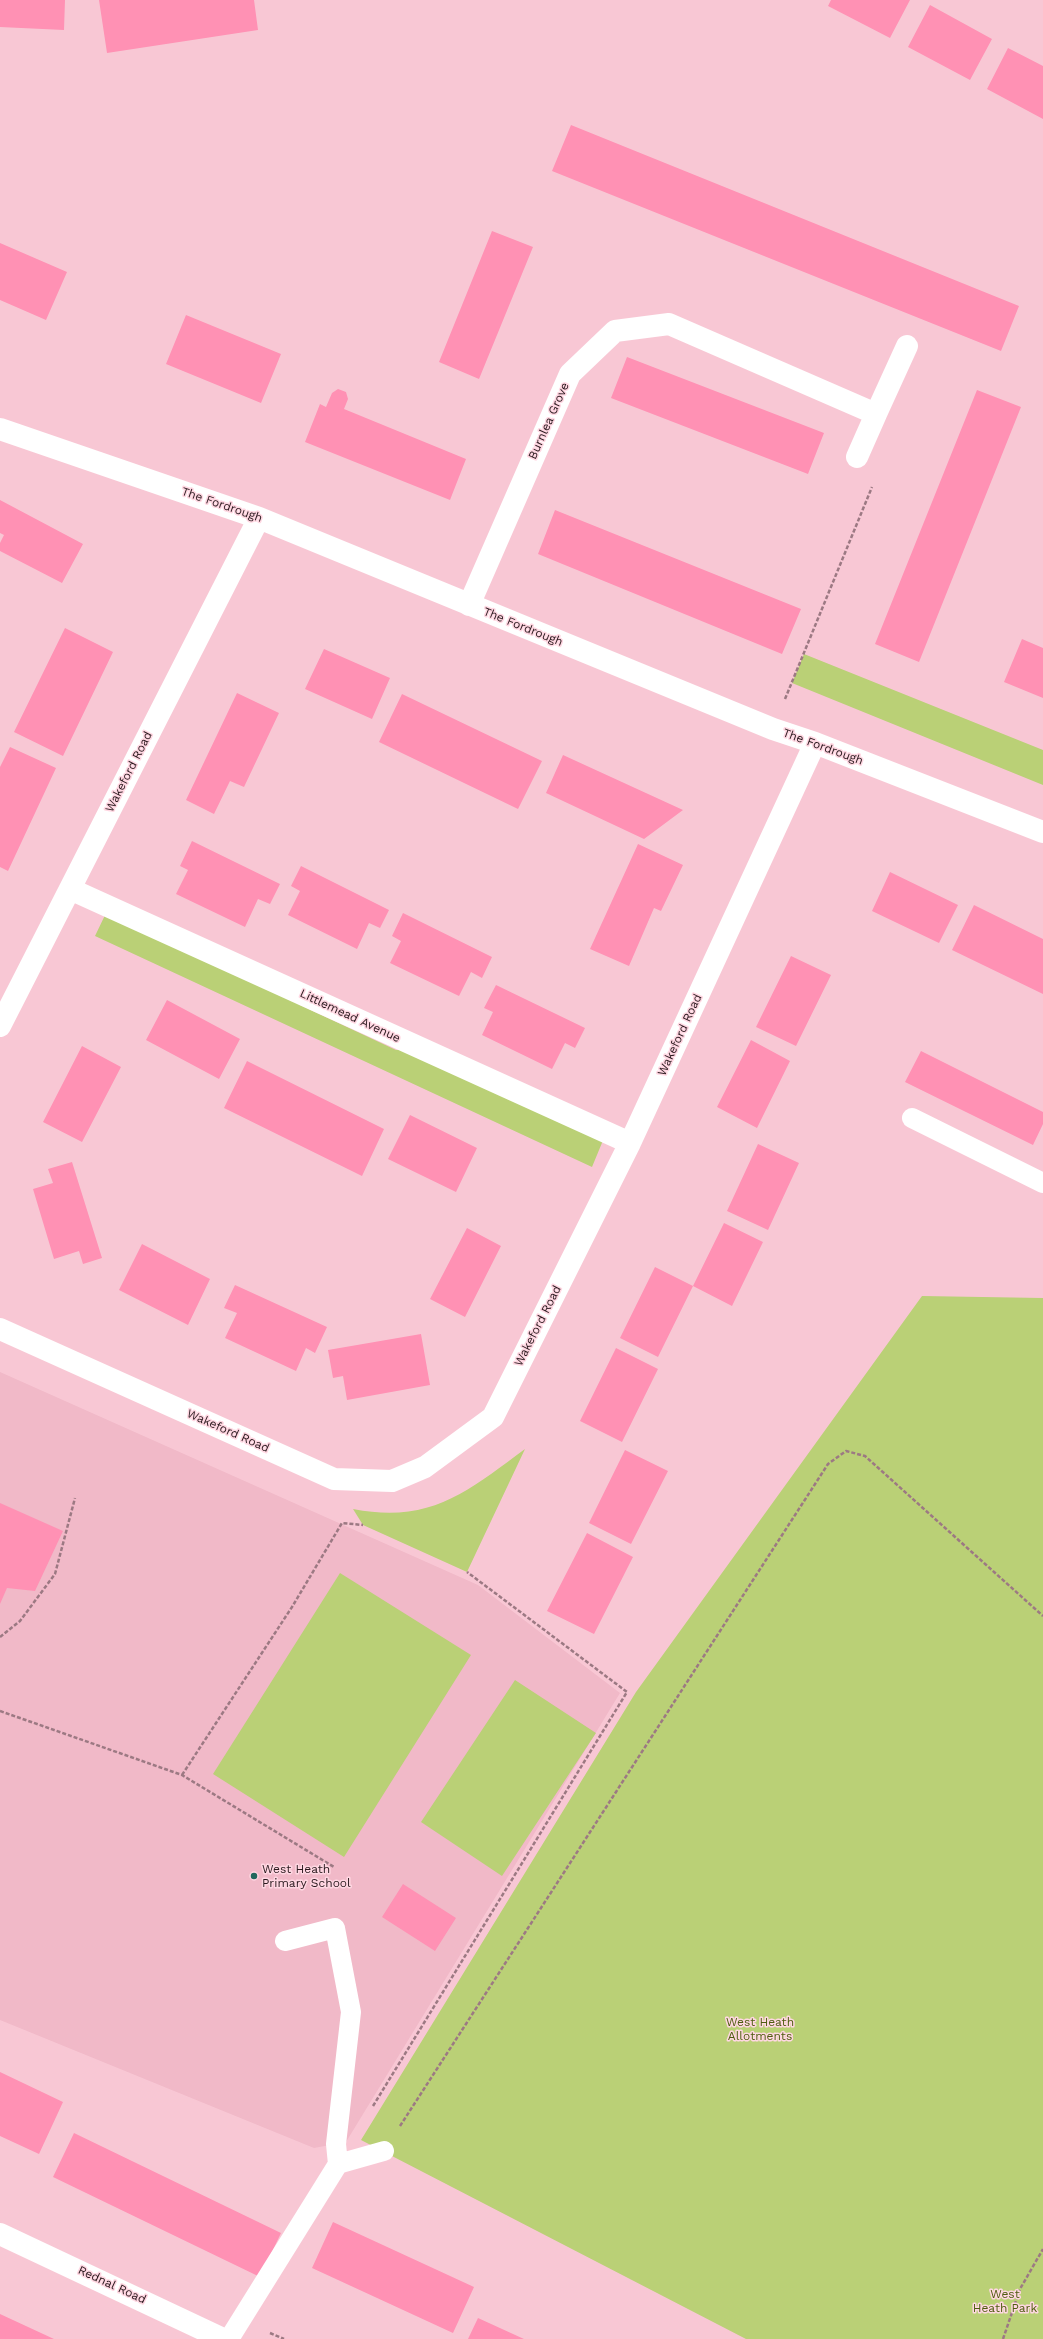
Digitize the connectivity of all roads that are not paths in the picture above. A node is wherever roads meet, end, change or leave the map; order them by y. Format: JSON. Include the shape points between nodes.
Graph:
{"nodes":[{"id":1,"x":907,"y":346,"type":"dead end"},
{"id":2,"x":876,"y":414,"type":"junction"},
{"id":3,"x":0,"y":429,"type":"edge"},
{"id":4,"x":856,"y":457,"type":"road end"},
{"id":5,"x":259,"y":518,"type":"junction"},
{"id":6,"x":469,"y":605,"type":"junction"},
{"id":7,"x":815,"y":743,"type":"junction"},
{"id":8,"x":1043,"y":832,"type":"edge"},
{"id":9,"x":70,"y":889,"type":"junction"},
{"id":10,"x":0,"y":1026,"type":"edge"},
{"id":11,"x":912,"y":1118,"type":"dead end"},
{"id":12,"x":630,"y":1144,"type":"junction"},
{"id":13,"x":1042,"y":1180,"type":"edge"},
{"id":14,"x":0,"y":1329,"type":"edge"},
{"id":15,"x":285,"y":1941,"type":"dead end"},
{"id":16,"x":384,"y":2151,"type":"road end"},
{"id":17,"x":338,"y":2164,"type":"junction"},
{"id":18,"x":0,"y":2234,"type":"edge"},
{"id":19,"x":223,"y":2339,"type":"edge"},
{"id":20,"x":229,"y":2339,"type":"edge"}],
"edges":[{"from":1,"to":2,"type":"street"},
{"from":2,"to":4,"type":"street"},
{"from":2,"to":6,"type":"street","name":"Burnlea Grove","via":[[669,324],[615,331],[570,374]]},
{"from":3,"to":5,"type":"street","name":"The Fordrough"},
{"from":5,"to":6,"type":"street","name":"The Fordrough"},
{"from":5,"to":9,"type":"street","name":"Wakeford Road"},
{"from":6,"to":7,"type":"street","name":"The Fordrough","via":[[773,729]]},
{"from":7,"to":8,"type":"street","name":"The Fordrough"},
{"from":7,"to":12,"type":"street","name":"Wakeford Road"},
{"from":9,"to":10,"type":"street","name":"Wakeford Road"},
{"from":9,"to":12,"type":"street","name":"Littlemead Avenue"},
{"from":11,"to":13,"type":"lane"},
{"from":12,"to":14,"type":"street","name":"Wakeford Road","via":[[493,1417],[425,1468],[392,1481],[334,1479]]},
{"from":15,"to":17,"type":"lane","via":[[335,1928],[351,2012],[336,2144]]},
{"from":16,"to":17,"type":"lane"},
{"from":17,"to":20,"type":"lane"},
{"from":18,"to":19,"type":"street","name":"Rednal Road"}]}
